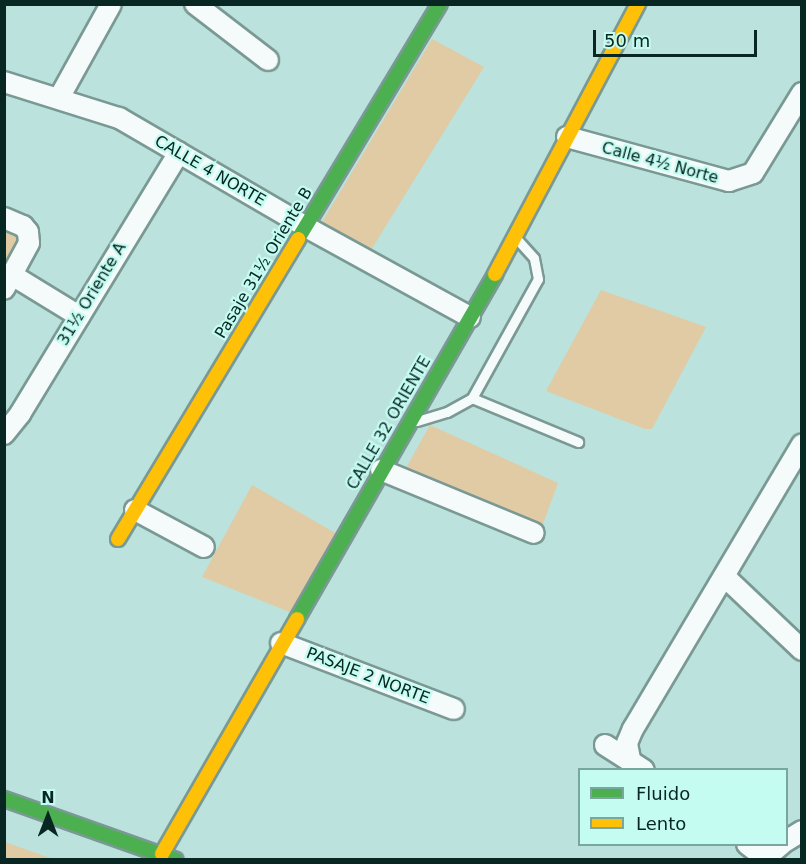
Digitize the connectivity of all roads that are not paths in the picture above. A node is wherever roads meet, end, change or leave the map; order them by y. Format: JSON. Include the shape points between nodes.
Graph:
{"nodes":[{"id":1,"x":111,"y":4,"type":"edge"},
{"id":2,"x":195,"y":4,"type":"edge"},
{"id":3,"x":440,"y":4,"type":"edge"},
{"id":4,"x":638,"y":4,"type":"edge"},
{"id":5,"x":268,"y":60,"type":"dead end"},
{"id":6,"x":4,"y":82,"type":"edge"},
{"id":7,"x":801,"y":93,"type":"edge"},
{"id":8,"x":59,"y":98,"type":"junction"},
{"id":9,"x":567,"y":137,"type":"junction"},
{"id":10,"x":179,"y":153,"type":"junction"},
{"id":11,"x":4,"y":218,"type":"edge"},
{"id":12,"x":306,"y":227,"type":"junction"},
{"id":13,"x":515,"y":237,"type":"junction"},
{"id":14,"x":8,"y":282,"type":"edge"},
{"id":15,"x":79,"y":316,"type":"junction"},
{"id":16,"x":470,"y":317,"type":"junction"},
{"id":17,"x":472,"y":398,"type":"junction"},
{"id":18,"x":408,"y":423,"type":"junction"},
{"id":19,"x":4,"y":434,"type":"edge"},
{"id":20,"x":578,"y":442,"type":"dead end"},
{"id":21,"x":801,"y":444,"type":"edge"},
{"id":22,"x":381,"y":470,"type":"junction"},
{"id":23,"x":135,"y":510,"type":"junction"},
{"id":24,"x":534,"y":533,"type":"dead end"},
{"id":25,"x":118,"y":539,"type":"dead end"},
{"id":26,"x":204,"y":547,"type":"dead end"},
{"id":27,"x":725,"y":577,"type":"junction"},
{"id":28,"x":281,"y":644,"type":"junction"},
{"id":29,"x":801,"y":650,"type":"edge"},
{"id":30,"x":454,"y":709,"type":"dead end"},
{"id":31,"x":605,"y":745,"type":"dead end"},
{"id":32,"x":637,"y":764,"type":"edge"},
{"id":33,"x":4,"y":799,"type":"edge"},
{"id":34,"x":801,"y":831,"type":"edge"},
{"id":35,"x":788,"y":840,"type":"edge"},
{"id":36,"x":749,"y":846,"type":"edge"},
{"id":37,"x":780,"y":846,"type":"edge"},
{"id":38,"x":162,"y":854,"type":"junction"},
{"id":39,"x":764,"y":859,"type":"edge"},
{"id":40,"x":176,"y":860,"type":"edge"}],
"edges":[{"from":1,"to":8,"type":"street"},
{"from":2,"to":5,"type":"street"},
{"from":3,"to":12,"type":"street","name":"Pasaje 31½ Oriente B"},
{"from":4,"to":9,"type":"street","name":"CALLE 32 ORIENTE"},
{"from":6,"to":8,"type":"street","name":"CALLE 4 NORTE"},
{"from":7,"to":9,"type":"street","name":"Calle 4½ Norte","via":[[753,173],[729,182]]},
{"from":8,"to":10,"type":"street","name":"CALLE 4 NORTE","via":[[119,118]]},
{"from":9,"to":13,"type":"street","name":"CALLE 32 ORIENTE"},
{"from":10,"to":12,"type":"street","name":"CALLE 4 NORTE"},
{"from":10,"to":15,"type":"street","name":"31½ Oriente A"},
{"from":11,"to":14,"type":"street","via":[[22,226],[28,232],[29,243]]},
{"from":12,"to":16,"type":"street","name":"CALLE 4 NORTE"},
{"from":12,"to":23,"type":"street","name":"Pasaje 31½ Oriente B"},
{"from":13,"to":16,"type":"street","name":"CALLE 32 ORIENTE"},
{"from":13,"to":17,"type":"lane","via":[[534,258],[538,279]]},
{"from":14,"to":15,"type":"street"},
{"from":15,"to":19,"type":"street","name":"31½ Oriente A"},
{"from":16,"to":18,"type":"street","name":"CALLE 32 ORIENTE"},
{"from":17,"to":18,"type":"lane","via":[[447,412]]},
{"from":17,"to":20,"type":"lane"},
{"from":18,"to":22,"type":"street","name":"CALLE 32 ORIENTE"},
{"from":21,"to":27,"type":"street"},
{"from":22,"to":24,"type":"street"},
{"from":22,"to":28,"type":"street","name":"CALLE 32 ORIENTE"},
{"from":23,"to":25,"type":"street","name":"Pasaje 31½ Oriente B"},
{"from":23,"to":26,"type":"street"},
{"from":27,"to":29,"type":"street"},
{"from":27,"to":32,"type":"street","via":[[633,729],[627,743]]},
{"from":28,"to":30,"type":"street","name":"PASAJE 2 NORTE"},
{"from":28,"to":38,"type":"street","name":"CALLE 32 ORIENTE"},
{"from":31,"to":32,"type":"street"},
{"from":33,"to":38,"type":"street"},
{"from":34,"to":35,"type":"street"},
{"from":36,"to":39,"type":"street"},
{"from":37,"to":39,"type":"street"},
{"from":38,"to":40,"type":"street"}]}
